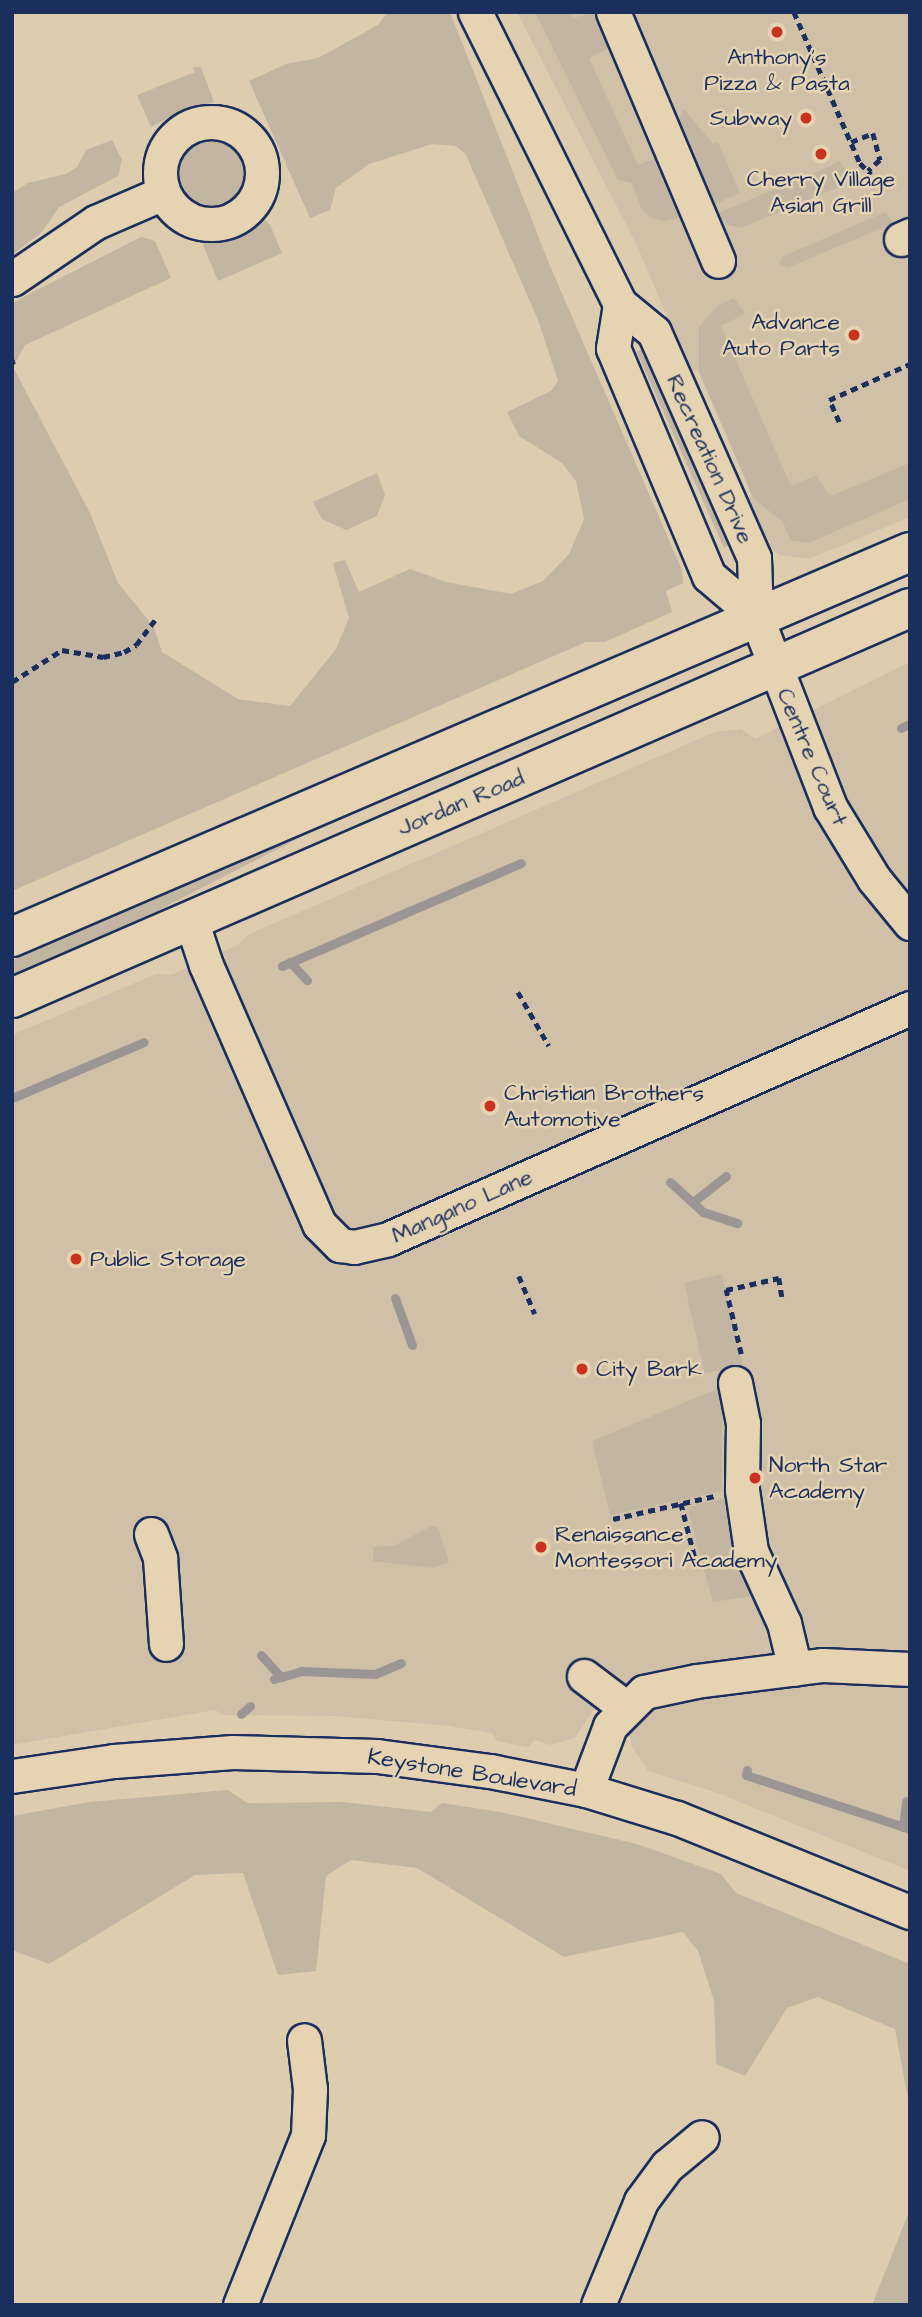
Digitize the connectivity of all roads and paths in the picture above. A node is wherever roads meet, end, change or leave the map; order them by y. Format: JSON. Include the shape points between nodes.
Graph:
{"nodes":[{"id":1,"x":475,"y":12,"type":"edge"},
{"id":2,"x":613,"y":12,"type":"edge"},
{"id":3,"x":794,"y":12,"type":"edge"},
{"id":4,"x":851,"y":142,"type":"junction"},
{"id":5,"x":163,"y":192,"type":"dead end"},
{"id":6,"x":718,"y":261,"type":"dead end"},
{"id":7,"x":12,"y":279,"type":"edge"},
{"id":8,"x":620,"y":304,"type":"junction"},
{"id":9,"x":910,"y":365,"type":"edge"},
{"id":10,"x":839,"y":422,"type":"dead end"},
{"id":11,"x":910,"y":552,"type":"edge"},
{"id":12,"x":910,"y":608,"type":"edge"},
{"id":13,"x":756,"y":616,"type":"junction"},
{"id":14,"x":156,"y":618,"type":"dead end"},
{"id":15,"x":774,"y":667,"type":"junction"},
{"id":16,"x":12,"y":682,"type":"edge"},
{"id":17,"x":191,"y":920,"type":"junction"},
{"id":18,"x":910,"y":923,"type":"edge"},
{"id":19,"x":12,"y":937,"type":"edge"},
{"id":20,"x":518,"y":992,"type":"dead end"},
{"id":21,"x":12,"y":998,"type":"edge"},
{"id":22,"x":910,"y":1008,"type":"edge"},
{"id":23,"x":548,"y":1046,"type":"dead end"},
{"id":24,"x":519,"y":1276,"type":"dead end"},
{"id":25,"x":782,"y":1297,"type":"dead end"},
{"id":26,"x":535,"y":1314,"type":"dead end"},
{"id":27,"x":735,"y":1383,"type":"joint"},
{"id":28,"x":742,"y":1490,"type":"junction"},
{"id":29,"x":681,"y":1503,"type":"junction"},
{"id":30,"x":613,"y":1518,"type":"dead end"},
{"id":31,"x":150,"y":1534,"type":"dead end"},
{"id":32,"x":697,"y":1566,"type":"dead end"},
{"id":33,"x":166,"y":1644,"type":"dead end"},
{"id":34,"x":795,"y":1669,"type":"junction"},
{"id":35,"x":910,"y":1669,"type":"edge"},
{"id":36,"x":583,"y":1675,"type":"dead end"},
{"id":37,"x":625,"y":1707,"type":"junction"},
{"id":38,"x":12,"y":1776,"type":"edge"},
{"id":39,"x":586,"y":1790,"type":"junction"},
{"id":40,"x":910,"y":1912,"type":"edge"},
{"id":41,"x":304,"y":2040,"type":"dead end"},
{"id":42,"x":702,"y":2137,"type":"dead end"},
{"id":43,"x":240,"y":2305,"type":"edge"},
{"id":44,"x":598,"y":2305,"type":"edge"}],
"edges":[{"from":1,"to":8,"type":"street","name":"Recreation Drive"},
{"from":2,"to":6,"type":"street"},
{"from":3,"to":4,"type":"path"},
{"from":4,"to":4,"type":"path","via":[[870,172],[880,160],[873,133]]},
{"from":5,"to":7,"type":"street","via":[[96,222]]},
{"from":8,"to":13,"type":"street","name":"Recreation Drive","via":[[654,332],[754,558]]},
{"from":8,"to":13,"type":"street","name":"Recreation Drive","via":[[612,348],[709,576]]},
{"from":9,"to":10,"type":"path","via":[[829,400]]},
{"from":11,"to":13,"type":"main road"},
{"from":12,"to":15,"type":"main road","name":"Jordan Road"},
{"from":13,"to":15,"type":"street","name":"Centre Court"},
{"from":13,"to":19,"type":"main road"},
{"from":14,"to":16,"type":"path","via":[[124,652],[103,657],[62,650]]},
{"from":15,"to":17,"type":"main road","name":"Jordan Road"},
{"from":15,"to":18,"type":"street","name":"Centre Court","via":[[830,807],[868,869]]},
{"from":17,"to":21,"type":"main road","name":"Jordan Road"},
{"from":17,"to":22,"type":"street","name":"Mangano Lane","via":[[206,965],[318,1224],[341,1245],[354,1247],[388,1239]]},
{"from":20,"to":23,"type":"path"},
{"from":24,"to":26,"type":"path"},
{"from":25,"to":27,"type":"path","via":[[779,1278],[726,1290],[744,1370]]},
{"from":27,"to":28,"type":"street","via":[[745,1445]]},
{"from":28,"to":29,"type":"path"},
{"from":28,"to":34,"type":"street","via":[[751,1550],[784,1623]]},
{"from":29,"to":30,"type":"path"},
{"from":29,"to":32,"type":"path"},
{"from":31,"to":33,"type":"street","via":[[160,1558]]},
{"from":34,"to":35,"type":"street","via":[[823,1665]]},
{"from":34,"to":37,"type":"street","via":[[662,1687],[644,1692]]},
{"from":36,"to":37,"type":"street"},
{"from":37,"to":39,"type":"street","via":[[610,1726]]},
{"from":38,"to":39,"type":"street","name":"Keystone Boulevard","via":[[175,1754],[321,1753],[490,1771]]},
{"from":39,"to":40,"type":"street","name":"Keystone Boulevard","via":[[706,1828]]},
{"from":41,"to":43,"type":"street","via":[[310,2089],[308,2135]]},
{"from":42,"to":44,"type":"street","via":[[667,2166],[641,2201]]}]}
